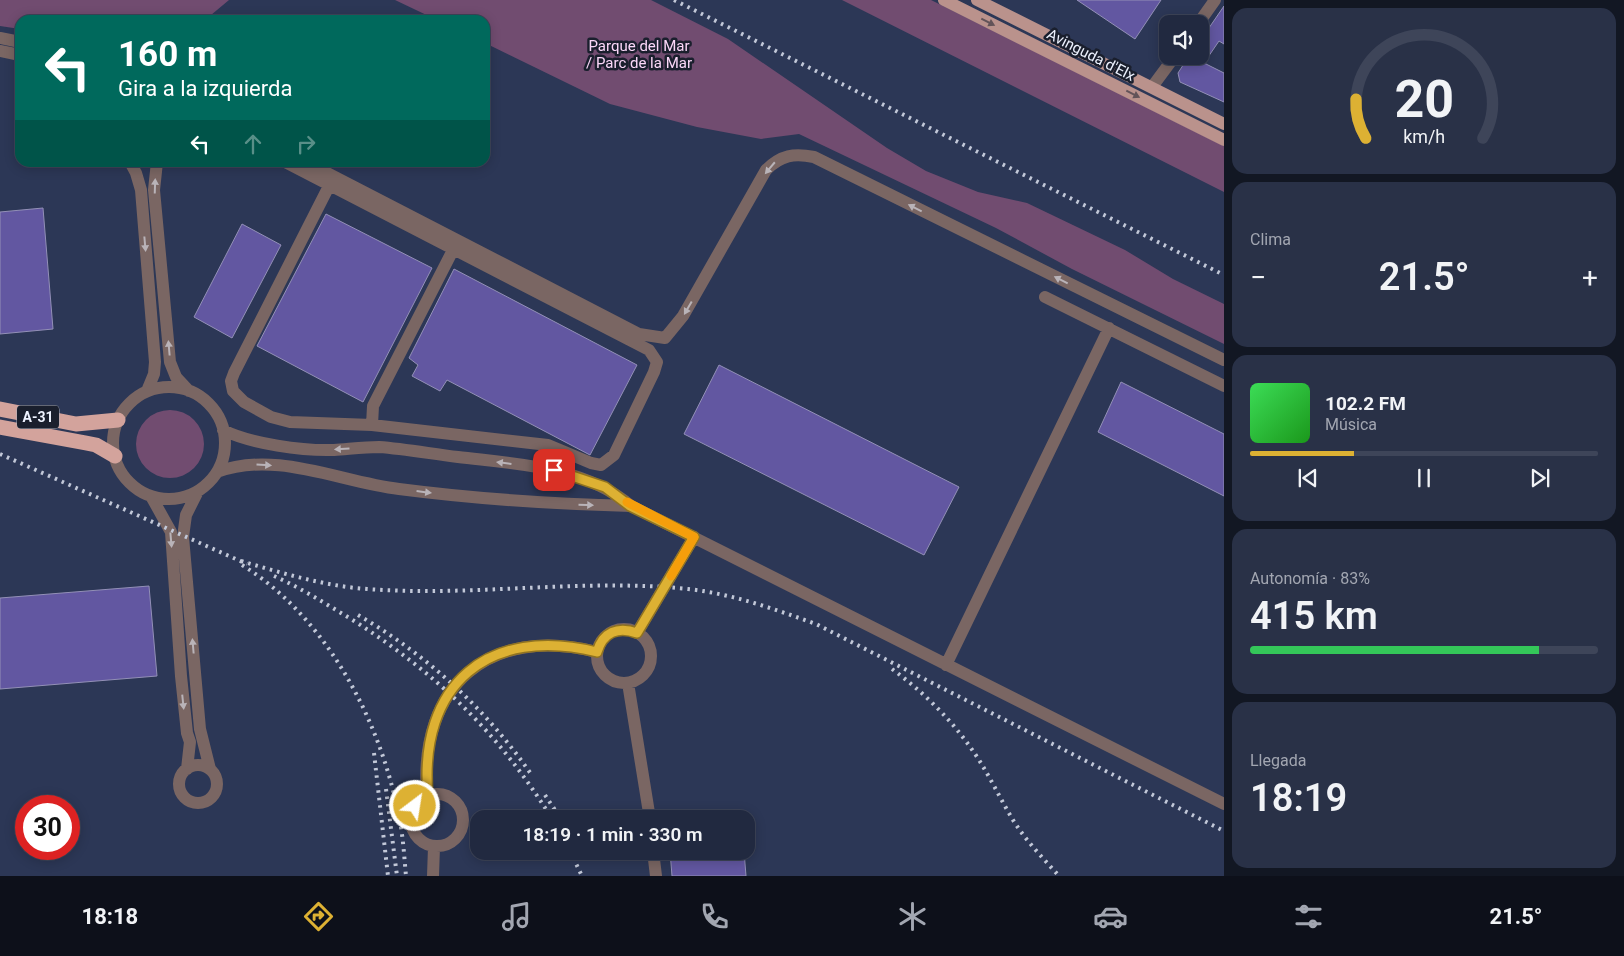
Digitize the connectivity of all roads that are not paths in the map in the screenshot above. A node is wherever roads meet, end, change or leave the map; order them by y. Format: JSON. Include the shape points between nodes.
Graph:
{"nodes":[{"id":1,"x":944,"y":0,"type":"edge"},
{"id":2,"x":977,"y":0,"type":"edge"},
{"id":3,"x":1215,"y":0,"type":"edge"},
{"id":4,"x":1204,"y":15,"type":"edge"},
{"id":5,"x":0,"y":38,"type":"edge"},
{"id":6,"x":15,"y":41,"type":"edge"},
{"id":7,"x":0,"y":51,"type":"edge"},
{"id":8,"x":15,"y":54,"type":"edge"},
{"id":9,"x":1168,"y":65,"type":"edge"},
{"id":10,"x":1152,"y":87,"type":"junction"},
{"id":11,"x":1224,"y":124,"type":"edge"},
{"id":12,"x":1224,"y":140,"type":"edge"},
{"id":13,"x":133,"y":167,"type":"edge"},
{"id":14,"x":156,"y":167,"type":"edge"},
{"id":15,"x":294,"y":167,"type":"edge"},
{"id":16,"x":316,"y":167,"type":"edge"},
{"id":17,"x":329,"y":186,"type":"junction"},
{"id":18,"x":453,"y":250,"type":"junction"},
{"id":19,"x":1045,"y":297,"type":"dead end"},
{"id":20,"x":1109,"y":328,"type":"junction"},
{"id":21,"x":1224,"y":360,"type":"edge"},
{"id":22,"x":1224,"y":386,"type":"edge"},
{"id":23,"x":147,"y":391,"type":"junction"},
{"id":24,"x":189,"y":391,"type":"junction"},
{"id":25,"x":0,"y":409,"type":"edge"},
{"id":26,"x":118,"y":420,"type":"junction"},
{"id":27,"x":372,"y":425,"type":"junction"},
{"id":28,"x":0,"y":427,"type":"edge"},
{"id":29,"x":223,"y":430,"type":"junction"},
{"id":30,"x":114,"y":456,"type":"junction"},
{"id":31,"x":217,"y":472,"type":"junction"},
{"id":32,"x":198,"y":491,"type":"junction"},
{"id":33,"x":151,"y":496,"type":"junction"},
{"id":34,"x":630,"y":506,"type":"junction"},
{"id":35,"x":694,"y":537,"type":"junction"},
{"id":36,"x":637,"y":633,"type":"junction"},
{"id":37,"x":597,"y":652,"type":"junction"},
{"id":38,"x":946,"y":665,"type":"junction"},
{"id":39,"x":628,"y":682,"type":"junction"},
{"id":40,"x":187,"y":769,"type":"junction"},
{"id":41,"x":210,"y":769,"type":"junction"},
{"id":42,"x":428,"y":796,"type":"junction"},
{"id":43,"x":1224,"y":804,"type":"edge"},
{"id":44,"x":649,"y":810,"type":"edge"},
{"id":45,"x":434,"y":847,"type":"junction"},
{"id":46,"x":654,"y":860,"type":"edge"},
{"id":47,"x":433,"y":876,"type":"edge"},
{"id":48,"x":656,"y":876,"type":"edge"}],
"edges":[{"from":1,"to":12,"type":"main road","name":"Avinguda d'Elx","one_way":true},
{"from":2,"to":10,"type":"main road","name":"Avinguda d'Elx"},
{"from":3,"to":4,"type":"street"},
{"from":5,"to":6,"type":"street"},
{"from":7,"to":8,"type":"street"},
{"from":9,"to":10,"type":"street"},
{"from":10,"to":11,"type":"main road","name":"Avinguda d'Elx"},
{"from":13,"to":23,"type":"street","one_way":true,"via":[[141,190],[155,362]]},
{"from":24,"to":14,"type":"street","one_way":true,"via":[[176,377],[170,362],[154,190]]},
{"from":15,"to":17,"type":"street"},
{"from":21,"to":16,"type":"street","one_way":true,"via":[[814,157],[801,154],[787,155],[766,170],[677,323],[665,338],[639,334]]},
{"from":17,"to":18,"type":"street"},
{"from":17,"to":27,"type":"street","via":[[231,381],[233,391],[244,402],[290,422]]},
{"from":18,"to":27,"type":"street","via":[[373,406]]},
{"from":18,"to":27,"type":"street","via":[[649,350],[657,362],[654,372],[614,455],[601,465],[548,445]]},
{"from":19,"to":20,"type":"street"},
{"from":20,"to":22,"type":"street"},
{"from":20,"to":38,"type":"street"},
{"from":23,"to":24,"type":"street","via":[[175,387]]},
{"from":23,"to":26,"type":"street","via":[[135,398]]},
{"from":24,"to":29,"type":"street","via":[[205,400],[216,413]]},
{"from":25,"to":26,"type":"highway","number":"A-31","via":[[76,424]]},
{"from":26,"to":30,"type":"street","via":[[113,438]]},
{"from":28,"to":30,"type":"highway","number":"A-31","via":[[96,445]]},
{"from":29,"to":31,"type":"street","via":[[223,459]]},
{"from":34,"to":29,"type":"street","one_way":true,"via":[[605,487],[546,469],[379,447],[331,450],[257,443]]},
{"from":30,"to":33,"type":"street","via":[[122,474]]},
{"from":31,"to":32,"type":"street"},
{"from":31,"to":34,"type":"street","one_way":true,"via":[[236,465],[297,467],[362,484],[435,494],[500,501]]},
{"from":32,"to":33,"type":"street","via":[[167,499]]},
{"from":41,"to":32,"type":"street","one_way":true,"via":[[200,729],[183,536],[186,515]]},
{"from":33,"to":40,"type":"street","one_way":true,"via":[[171,532],[181,676],[190,742]]},
{"from":34,"to":35,"type":"street"},
{"from":35,"to":36,"type":"street"},
{"from":35,"to":38,"type":"street"},
{"from":36,"to":37,"type":"street","via":[[620,629],[612,632]]},
{"from":36,"to":39,"type":"street","via":[[649,646],[650,663],[642,676]]},
{"from":37,"to":39,"type":"street","via":[[597,660],[605,675],[612,680]]},
{"from":37,"to":42,"type":"street","via":[[556,644],[518,647],[490,658],[466,675],[438,710],[431,730],[427,759]]},
{"from":38,"to":43,"type":"street"},
{"from":39,"to":44,"type":"street"},
{"from":40,"to":41,"type":"street","via":[[198,765]]},
{"from":40,"to":41,"type":"street","via":[[180,779],[180,789],[186,798],[197,803],[208,800],[216,791],[217,779]]},
{"from":42,"to":45,"type":"street","via":[[415,806],[411,822],[418,838]]},
{"from":42,"to":45,"type":"street","via":[[445,795],[452,799],[459,805],[464,822],[462,830],[451,843]]},
{"from":45,"to":47,"type":"street"},
{"from":46,"to":48,"type":"street"}]}
